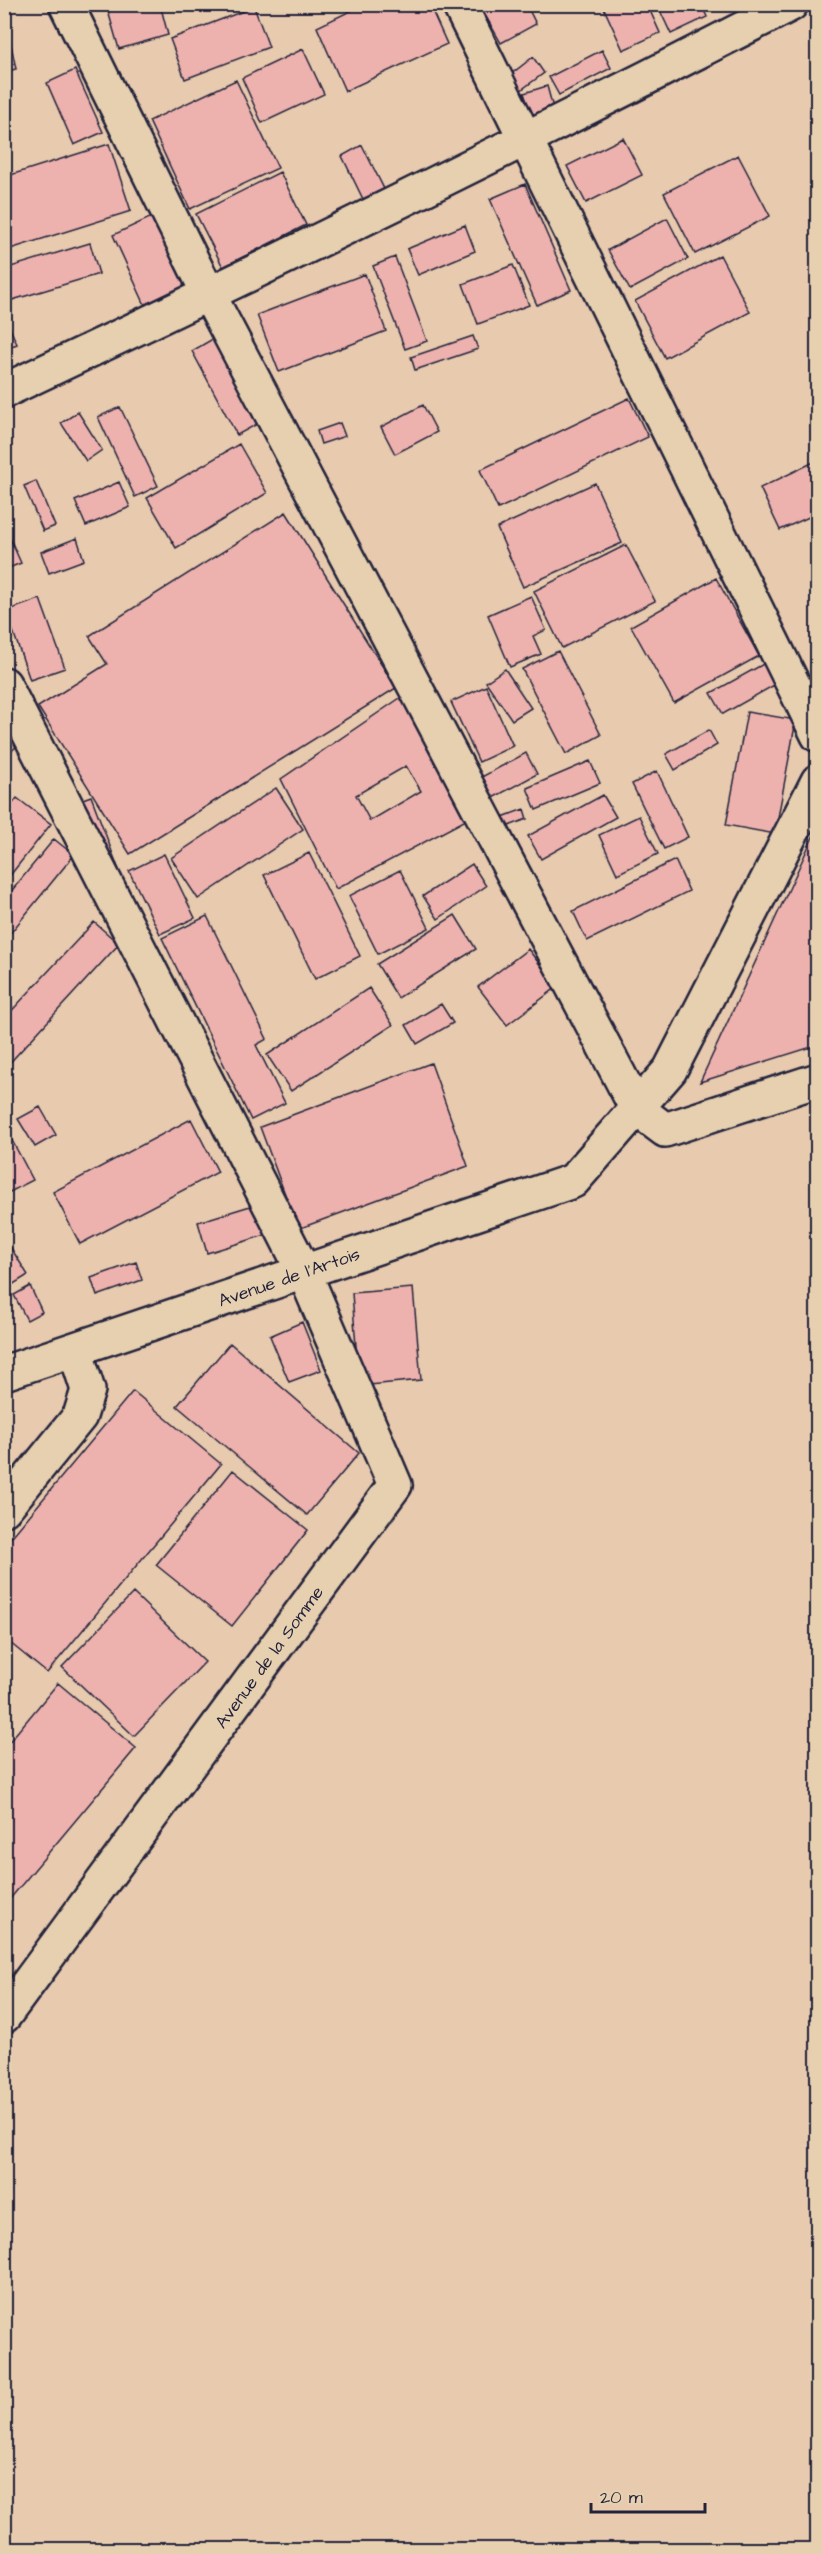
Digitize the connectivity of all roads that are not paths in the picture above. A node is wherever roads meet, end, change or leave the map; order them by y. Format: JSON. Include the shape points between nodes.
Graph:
{"nodes":[{"id":1,"x":66,"y":4,"type":"edge"},
{"id":2,"x":459,"y":4,"type":"edge"},
{"id":3,"x":791,"y":4,"type":"edge"},
{"id":4,"x":526,"y":141,"type":"junction"},
{"id":5,"x":209,"y":295,"type":"junction"},
{"id":6,"x":4,"y":390,"type":"edge"},
{"id":7,"x":4,"y":684,"type":"edge"},
{"id":8,"x":818,"y":735,"type":"edge"},
{"id":9,"x":818,"y":781,"type":"edge"},
{"id":10,"x":818,"y":1080,"type":"edge"},
{"id":11,"x":637,"y":1109,"type":"junction"},
{"id":12,"x":304,"y":1272,"type":"junction"},
{"id":13,"x":75,"y":1350,"type":"junction"},
{"id":14,"x":4,"y":1373,"type":"edge"},
{"id":15,"x":4,"y":1509,"type":"edge"},
{"id":16,"x":4,"y":2016,"type":"edge"}],
"edges":[{"from":1,"to":5,"type":"street"},
{"from":2,"to":4,"type":"street"},
{"from":3,"to":4,"type":"street"},
{"from":4,"to":5,"type":"street"},
{"from":4,"to":8,"type":"street"},
{"from":5,"to":6,"type":"street"},
{"from":5,"to":11,"type":"street"},
{"from":7,"to":12,"type":"street"},
{"from":9,"to":11,"type":"street","via":[[670,1070]]},
{"from":10,"to":11,"type":"street","via":[[666,1130]]},
{"from":11,"to":12,"type":"street","name":"Avenue de l'Artois","via":[[573,1181]]},
{"from":12,"to":13,"type":"street","name":"Avenue de l'Artois"},
{"from":12,"to":16,"type":"street","name":"Avenue de la Somme","via":[[395,1485]]},
{"from":13,"to":14,"type":"street","name":"Avenue de l'Artois"},
{"from":13,"to":15,"type":"street","via":[[88,1390],[80,1416]]}]}
